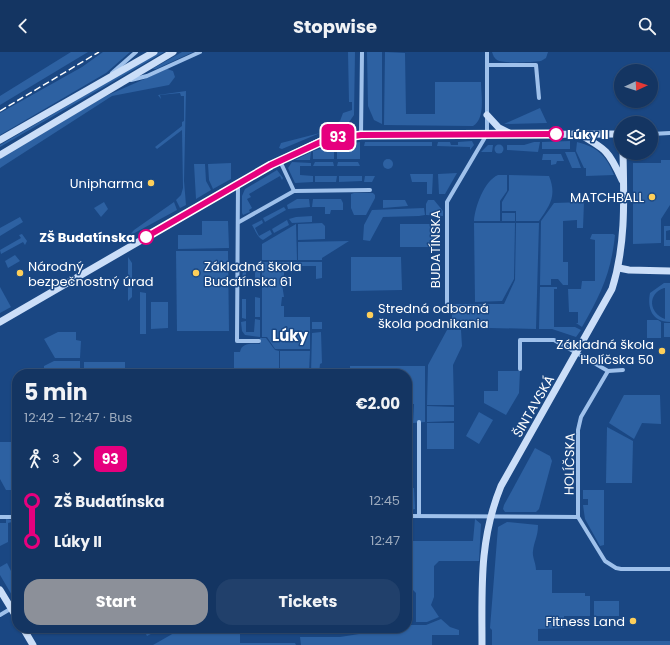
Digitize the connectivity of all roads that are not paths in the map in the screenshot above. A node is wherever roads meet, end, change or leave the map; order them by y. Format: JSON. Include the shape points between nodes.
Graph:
{"nodes":[{"id":1,"x":136,"y":52,"type":"edge"},
{"id":2,"x":154,"y":52,"type":"edge"},
{"id":3,"x":173,"y":52,"type":"edge"},
{"id":4,"x":200,"y":52,"type":"edge"},
{"id":5,"x":362,"y":52,"type":"edge"},
{"id":6,"x":487,"y":52,"type":"edge"},
{"id":7,"x":487,"y":65,"type":"junction"},
{"id":8,"x":120,"y":82,"type":"junction"},
{"id":9,"x":101,"y":83,"type":"junction"},
{"id":10,"x":539,"y":98,"type":"dead end"},
{"id":11,"x":487,"y":115,"type":"junction"},
{"id":12,"x":670,"y":133,"type":"edge"},
{"id":13,"x":487,"y":134,"type":"junction"},
{"id":14,"x":511,"y":134,"type":"junction"},
{"id":15,"x":578,"y":134,"type":"junction"},
{"id":16,"x":614,"y":134,"type":"edge"},
{"id":17,"x":658,"y":134,"type":"edge"},
{"id":18,"x":361,"y":135,"type":"junction"},
{"id":19,"x":0,"y":140,"type":"edge"},
{"id":20,"x":0,"y":155,"type":"edge"},
{"id":21,"x":623,"y":160,"type":"edge"},
{"id":22,"x":280,"y":161,"type":"junction"},
{"id":23,"x":238,"y":184,"type":"junction"},
{"id":24,"x":624,"y":184,"type":"junction"},
{"id":25,"x":370,"y":190,"type":"dead end"},
{"id":26,"x":294,"y":191,"type":"junction"},
{"id":27,"x":239,"y":222,"type":"junction"},
{"id":28,"x":618,"y":268,"type":"junction"},
{"id":29,"x":670,"y":271,"type":"edge"},
{"id":30,"x":447,"y":303,"type":"dead end"},
{"id":31,"x":0,"y":322,"type":"edge"},
{"id":32,"x":259,"y":341,"type":"dead end"},
{"id":33,"x":574,"y":350,"type":"junction"},
{"id":34,"x":520,"y":368,"type":"dead end"},
{"id":35,"x":623,"y":370,"type":"dead end"},
{"id":36,"x":608,"y":371,"type":"junction"},
{"id":37,"x":419,"y":422,"type":"dead end"},
{"id":38,"x":0,"y":516,"type":"edge"},
{"id":39,"x":12,"y":516,"type":"edge"},
{"id":40,"x":412,"y":516,"type":"edge"},
{"id":41,"x":419,"y":516,"type":"junction"},
{"id":42,"x":578,"y":516,"type":"junction"},
{"id":43,"x":489,"y":517,"type":"junction"},
{"id":44,"x":670,"y":569,"type":"edge"},
{"id":45,"x":0,"y":590,"type":"edge"},
{"id":46,"x":12,"y":605,"type":"edge"},
{"id":47,"x":12,"y":608,"type":"edge"},
{"id":48,"x":0,"y":615,"type":"edge"},
{"id":49,"x":26,"y":633,"type":"edge"},
{"id":50,"x":33,"y":645,"type":"edge"},
{"id":51,"x":482,"y":645,"type":"edge"}],
"edges":[{"from":1,"to":9,"type":"street"},
{"from":2,"to":9,"type":"street"},
{"from":3,"to":8,"type":"street"},
{"from":4,"to":8,"type":"street","via":[[148,76]]},
{"from":5,"to":18,"type":"street"},
{"from":6,"to":7,"type":"street"},
{"from":7,"to":10,"type":"street","via":[[536,65]]},
{"from":7,"to":11,"type":"street"},
{"from":8,"to":20,"type":"street"},
{"from":9,"to":19,"type":"street"},
{"from":11,"to":13,"type":"street"},
{"from":11,"to":14,"type":"street","via":[[499,128]]},
{"from":12,"to":17,"type":"street"},
{"from":13,"to":14,"type":"street"},
{"from":13,"to":18,"type":"street"},
{"from":13,"to":30,"type":"street","name":"BUDATÍNSKA","via":[[447,202]]},
{"from":14,"to":15,"type":"street"},
{"from":15,"to":16,"type":"street"},
{"from":15,"to":24,"type":"street","name":"ŠINTAVSKÁ","via":[[604,148]]},
{"from":18,"to":22,"type":"street","via":[[325,140]]},
{"from":21,"to":24,"type":"street","name":"ŠINTAVSKÁ"},
{"from":22,"to":23,"type":"street"},
{"from":22,"to":26,"type":"street"},
{"from":23,"to":27,"type":"street"},
{"from":23,"to":31,"type":"street"},
{"from":24,"to":28,"type":"street","name":"ŠINTAVSKÁ","via":[[622,246]]},
{"from":25,"to":26,"type":"street"},
{"from":26,"to":27,"type":"street"},
{"from":27,"to":32,"type":"street","via":[[237,341]]},
{"from":28,"to":29,"type":"street"},
{"from":28,"to":33,"type":"street","name":"ŠINTAVSKÁ","via":[[612,288]]},
{"from":33,"to":34,"type":"street","via":[[554,340],[520,340]]},
{"from":33,"to":36,"type":"street"},
{"from":33,"to":43,"type":"street","name":"ŠINTAVSKÁ","via":[[501,486]]},
{"from":35,"to":36,"type":"street"},
{"from":36,"to":42,"type":"street","name":"HOLÍČSKA","via":[[582,417],[578,430]]},
{"from":37,"to":41,"type":"street"},
{"from":38,"to":39,"type":"street"},
{"from":40,"to":41,"type":"street"},
{"from":41,"to":43,"type":"street"},
{"from":42,"to":43,"type":"street"},
{"from":42,"to":44,"type":"street","via":[[605,561],[616,568]]},
{"from":43,"to":51,"type":"street","name":"ŠINTAVSKÁ","via":[[483,563]]},
{"from":45,"to":46,"type":"street"},
{"from":47,"to":48,"type":"street"},
{"from":49,"to":50,"type":"street"}]}
